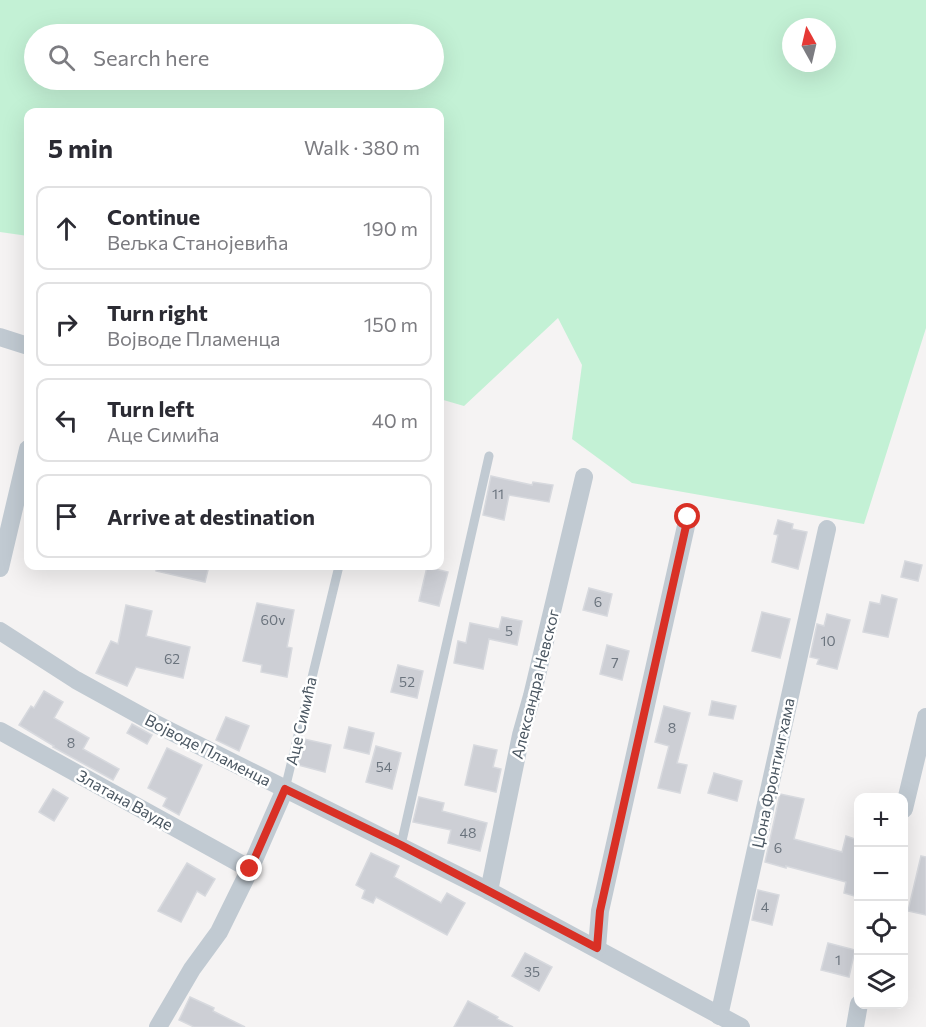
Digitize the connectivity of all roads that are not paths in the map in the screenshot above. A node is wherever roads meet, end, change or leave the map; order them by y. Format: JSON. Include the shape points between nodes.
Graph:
{"nodes":[{"id":1,"x":0,"y":337,"type":"edge"},
{"id":2,"x":24,"y":345,"type":"edge"},
{"id":3,"x":489,"y":456,"type":"dead end"},
{"id":4,"x":24,"y":464,"type":"edge"},
{"id":5,"x":584,"y":477,"type":"dead end"},
{"id":6,"x":688,"y":517,"type":"dead end"},
{"id":7,"x":827,"y":530,"type":"dead end"},
{"id":8,"x":0,"y":568,"type":"edge"},
{"id":9,"x":338,"y":570,"type":"edge"},
{"id":10,"x":0,"y":631,"type":"edge"},
{"id":11,"x":926,"y":717,"type":"edge"},
{"id":12,"x":0,"y":731,"type":"edge"},
{"id":13,"x":285,"y":789,"type":"junction"},
{"id":14,"x":907,"y":793,"type":"edge"},
{"id":15,"x":401,"y":845,"type":"junction"},
{"id":16,"x":250,"y":869,"type":"junction"},
{"id":17,"x":489,"y":891,"type":"junction"},
{"id":18,"x":597,"y":948,"type":"junction"},
{"id":19,"x":859,"y":1009,"type":"edge"},
{"id":20,"x":719,"y":1016,"type":"junction"},
{"id":21,"x":158,"y":1027,"type":"edge"},
{"id":22,"x":741,"y":1027,"type":"edge"},
{"id":23,"x":855,"y":1027,"type":"edge"}],
"edges":[{"from":1,"to":2,"type":"street"},
{"from":3,"to":15,"type":"lane"},
{"from":4,"to":8,"type":"street"},
{"from":5,"to":17,"type":"street","name":"Александра Невског","via":[[521,735]]},
{"from":6,"to":18,"type":"street","via":[[600,911]]},
{"from":7,"to":20,"type":"street","name":"Џона Фронтингхама"},
{"from":9,"to":13,"type":"lane","name":"Аце Симића"},
{"from":10,"to":13,"type":"street","name":"Војводе Пламенца","via":[[76,680]]},
{"from":11,"to":14,"type":"street"},
{"from":12,"to":16,"type":"street","name":"Златана Вауде"},
{"from":13,"to":15,"type":"street","name":"Војводе Пламенца"},
{"from":13,"to":16,"type":"street","name":"Аце Симића"},
{"from":15,"to":17,"type":"street","name":"Војводе Пламенца"},
{"from":16,"to":21,"type":"street","name":"Аце Симића","via":[[219,932]]},
{"from":17,"to":18,"type":"street","name":"Војводе Пламенца"},
{"from":18,"to":20,"type":"street","name":"Војводе Пламенца"},
{"from":19,"to":23,"type":"street"},
{"from":20,"to":22,"type":"street","name":"Војводе Пламенца"}]}
